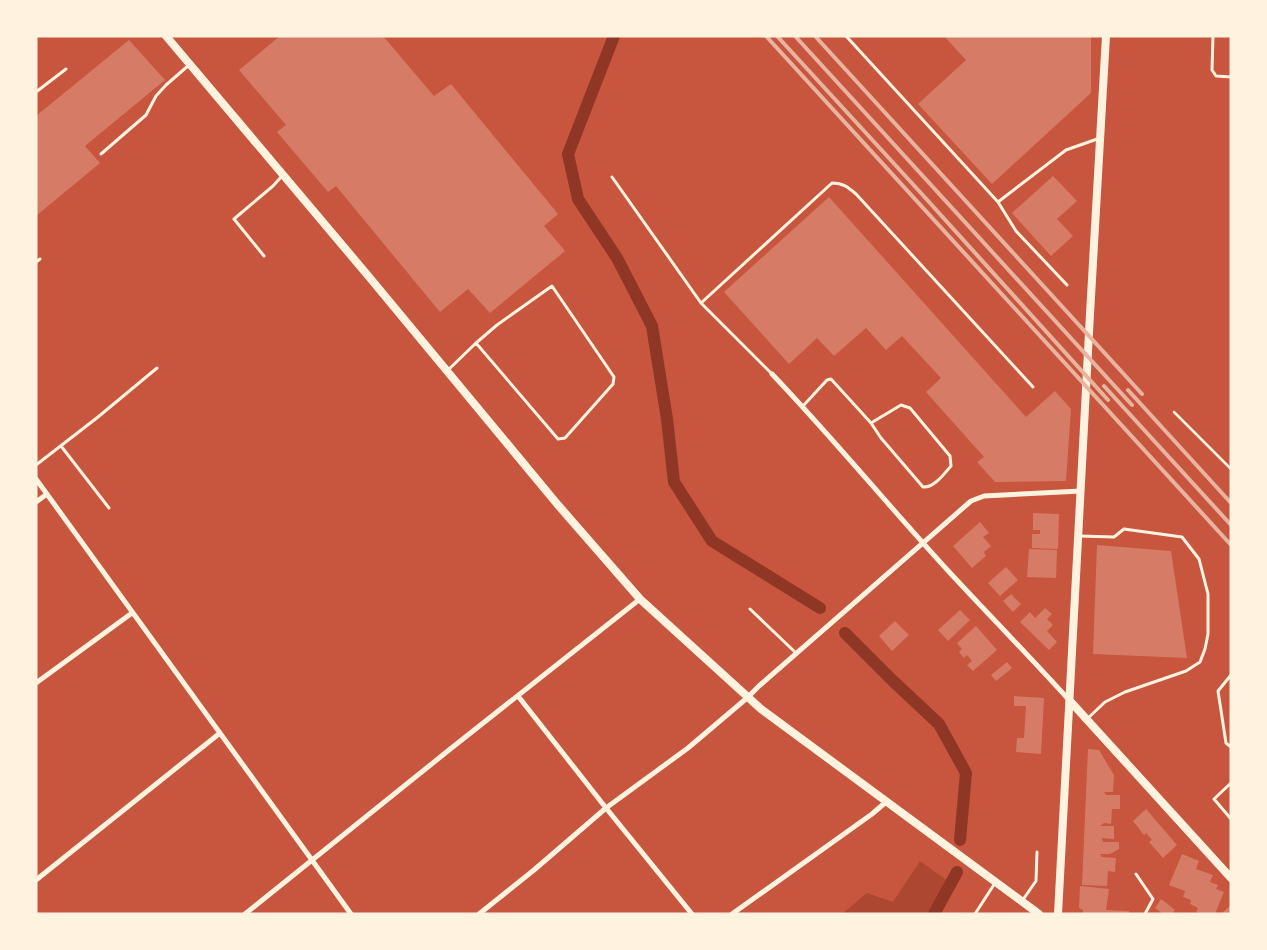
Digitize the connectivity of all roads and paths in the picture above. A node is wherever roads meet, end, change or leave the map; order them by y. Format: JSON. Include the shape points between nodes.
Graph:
{"nodes":[{"id":1,"x":166,"y":36,"type":"edge"},
{"id":2,"x":846,"y":36,"type":"edge"},
{"id":3,"x":1106,"y":36,"type":"edge"},
{"id":4,"x":1213,"y":36,"type":"edge"},
{"id":5,"x":190,"y":64,"type":"junction"},
{"id":6,"x":66,"y":69,"type":"dead end"},
{"id":7,"x":1231,"y":77,"type":"edge"},
{"id":8,"x":36,"y":92,"type":"edge"},
{"id":9,"x":1101,"y":138,"type":"junction"},
{"id":10,"x":101,"y":154,"type":"dead end"},
{"id":11,"x":283,"y":175,"type":"junction"},
{"id":12,"x":612,"y":177,"type":"dead end"},
{"id":13,"x":998,"y":202,"type":"junction"},
{"id":14,"x":264,"y":256,"type":"dead end"},
{"id":15,"x":1067,"y":285,"type":"dead end"},
{"id":16,"x":701,"y":303,"type":"junction"},
{"id":17,"x":476,"y":343,"type":"junction"},
{"id":18,"x":157,"y":368,"type":"dead end"},
{"id":19,"x":447,"y":372,"type":"junction"},
{"id":20,"x":772,"y":374,"type":"joint"},
{"id":21,"x":1032,"y":387,"type":"dead end"},
{"id":22,"x":803,"y":406,"type":"junction"},
{"id":23,"x":1174,"y":412,"type":"dead end"},
{"id":24,"x":872,"y":425,"type":"junction"},
{"id":25,"x":61,"y":446,"type":"junction"},
{"id":26,"x":36,"y":465,"type":"edge"},
{"id":27,"x":1231,"y":469,"type":"edge"},
{"id":28,"x":36,"y":479,"type":"edge"},
{"id":29,"x":1081,"y":491,"type":"junction"},
{"id":30,"x":47,"y":494,"type":"junction"},
{"id":31,"x":36,"y":502,"type":"edge"},
{"id":32,"x":109,"y":508,"type":"dead end"},
{"id":33,"x":1078,"y":536,"type":"junction"},
{"id":34,"x":923,"y":543,"type":"junction"},
{"id":35,"x":640,"y":599,"type":"junction"},
{"id":36,"x":750,"y":609,"type":"dead end"},
{"id":37,"x":132,"y":612,"type":"junction"},
{"id":38,"x":796,"y":653,"type":"junction"},
{"id":39,"x":1231,"y":675,"type":"edge"},
{"id":40,"x":36,"y":684,"type":"edge"},
{"id":41,"x":518,"y":696,"type":"junction"},
{"id":42,"x":747,"y":698,"type":"junction"},
{"id":43,"x":1070,"y":701,"type":"junction"},
{"id":44,"x":1086,"y":719,"type":"junction"},
{"id":45,"x":220,"y":732,"type":"junction"},
{"id":46,"x":1231,"y":747,"type":"edge"},
{"id":47,"x":1231,"y":783,"type":"edge"},
{"id":48,"x":886,"y":802,"type":"junction"},
{"id":49,"x":606,"y":808,"type":"junction"},
{"id":50,"x":1231,"y":819,"type":"edge"},
{"id":51,"x":1037,"y":852,"type":"dead end"},
{"id":52,"x":312,"y":860,"type":"junction"},
{"id":53,"x":1136,"y":874,"type":"dead end"},
{"id":54,"x":1231,"y":878,"type":"edge"},
{"id":55,"x":36,"y":880,"type":"edge"},
{"id":56,"x":995,"y":882,"type":"junction"},
{"id":57,"x":1022,"y":902,"type":"junction"},
{"id":58,"x":245,"y":914,"type":"edge"},
{"id":59,"x":352,"y":914,"type":"edge"},
{"id":60,"x":479,"y":914,"type":"edge"},
{"id":61,"x":692,"y":914,"type":"edge"},
{"id":62,"x":732,"y":914,"type":"edge"},
{"id":63,"x":975,"y":914,"type":"edge"},
{"id":64,"x":1039,"y":914,"type":"edge"},
{"id":65,"x":1058,"y":914,"type":"edge"},
{"id":66,"x":1145,"y":914,"type":"edge"}],
"edges":[{"from":1,"to":5,"type":"street"},
{"from":2,"to":13,"type":"lane"},
{"from":3,"to":9,"type":"street"},
{"from":4,"to":7,"type":"lane","via":[[1212,70],[1216,76]]},
{"from":5,"to":10,"type":"lane","via":[[156,96],[146,115]]},
{"from":5,"to":11,"type":"street"},
{"from":6,"to":8,"type":"lane"},
{"from":9,"to":13,"type":"lane","via":[[1066,150]]},
{"from":9,"to":29,"type":"street"},
{"from":11,"to":14,"type":"lane","via":[[234,219]]},
{"from":11,"to":19,"type":"street"},
{"from":12,"to":16,"type":"lane"},
{"from":13,"to":15,"type":"lane","via":[[1016,231]]},
{"from":16,"to":20,"type":"lane"},
{"from":16,"to":21,"type":"lane","via":[[832,182],[846,185]]},
{"from":17,"to":17,"type":"lane","via":[[552,286],[614,377],[613,384],[565,438],[558,439]]},
{"from":17,"to":19,"type":"lane"},
{"from":18,"to":25,"type":"lane"},
{"from":19,"to":35,"type":"street"},
{"from":20,"to":22,"type":"street"},
{"from":22,"to":24,"type":"lane","via":[[827,380],[831,380]]},
{"from":22,"to":34,"type":"street"},
{"from":23,"to":27,"type":"path"},
{"from":24,"to":24,"type":"lane","via":[[901,404],[910,408],[950,456],[951,466],[928,488],[923,487]]},
{"from":25,"to":26,"type":"lane"},
{"from":25,"to":32,"type":"lane"},
{"from":28,"to":30,"type":"street"},
{"from":29,"to":33,"type":"street"},
{"from":29,"to":34,"type":"street","via":[[984,496],[971,501]]},
{"from":30,"to":31,"type":"street"},
{"from":30,"to":37,"type":"street"},
{"from":33,"to":43,"type":"street"},
{"from":33,"to":44,"type":"lane","via":[[1114,536],[1124,529],[1182,537],[1199,558],[1208,594],[1208,634],[1200,662],[1186,671],[1105,702]]},
{"from":34,"to":38,"type":"street"},
{"from":34,"to":43,"type":"street"},
{"from":35,"to":41,"type":"street"},
{"from":35,"to":42,"type":"street"},
{"from":36,"to":38,"type":"lane"},
{"from":37,"to":40,"type":"street"},
{"from":37,"to":45,"type":"street"},
{"from":38,"to":42,"type":"street"},
{"from":39,"to":46,"type":"lane","via":[[1218,691],[1226,743]]},
{"from":41,"to":49,"type":"street"},
{"from":41,"to":52,"type":"street"},
{"from":42,"to":48,"type":"street"},
{"from":42,"to":49,"type":"street","via":[[688,748]]},
{"from":43,"to":44,"type":"street"},
{"from":43,"to":65,"type":"street"},
{"from":44,"to":54,"type":"street"},
{"from":45,"to":52,"type":"street"},
{"from":45,"to":55,"type":"street"},
{"from":47,"to":50,"type":"lane","via":[[1214,799]]},
{"from":48,"to":56,"type":"street"},
{"from":48,"to":62,"type":"street"},
{"from":49,"to":60,"type":"street"},
{"from":49,"to":61,"type":"street"},
{"from":51,"to":57,"type":"lane","via":[[1036,881]]},
{"from":52,"to":58,"type":"street"},
{"from":52,"to":59,"type":"street"},
{"from":53,"to":66,"type":"lane","via":[[1153,899]]},
{"from":56,"to":57,"type":"street"},
{"from":56,"to":63,"type":"lane"},
{"from":57,"to":64,"type":"street"}]}
